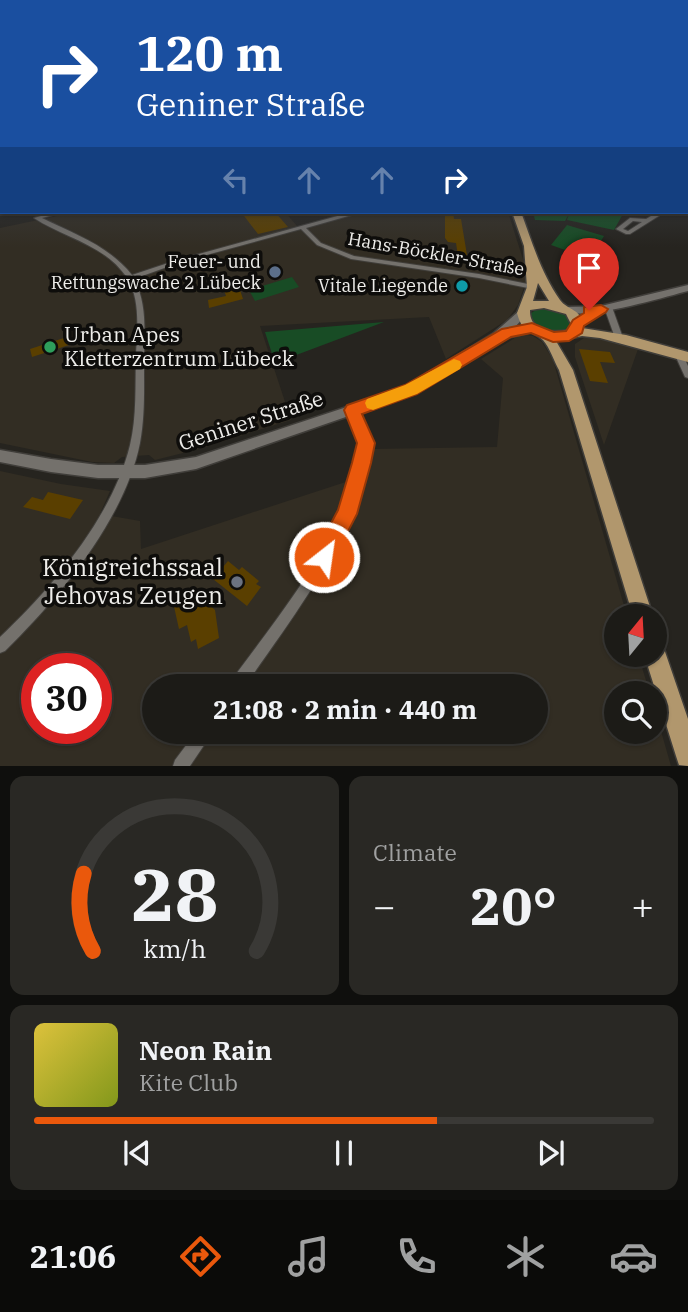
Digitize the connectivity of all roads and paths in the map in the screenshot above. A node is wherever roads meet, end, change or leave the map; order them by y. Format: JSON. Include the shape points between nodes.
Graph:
{"nodes":[{"id":1,"x":53,"y":214,"type":"edge"},
{"id":2,"x":349,"y":214,"type":"edge"},
{"id":3,"x":517,"y":214,"type":"edge"},
{"id":4,"x":659,"y":214,"type":"edge"},
{"id":5,"x":647,"y":221,"type":"dead end"},
{"id":6,"x":302,"y":227,"type":"junction"},
{"id":7,"x":528,"y":247,"type":"junction"},
{"id":8,"x":131,"y":278,"type":"junction"},
{"id":9,"x":533,"y":287,"type":"junction"},
{"id":10,"x":685,"y":290,"type":"edge"},
{"id":11,"x":605,"y":308,"type":"junction"},
{"id":12,"x":526,"y":310,"type":"junction"},
{"id":13,"x":571,"y":321,"type":"junction"},
{"id":14,"x":532,"y":328,"type":"junction"},
{"id":15,"x":546,"y":335,"type":"junction"},
{"id":16,"x":618,"y":335,"type":"junction"},
{"id":17,"x":498,"y":336,"type":"junction"},
{"id":18,"x":632,"y":341,"type":"junction"},
{"id":19,"x":683,"y":356,"type":"edge"},
{"id":20,"x":566,"y":369,"type":"junction"},
{"id":21,"x":688,"y":375,"type":"edge"},
{"id":22,"x":353,"y":410,"type":"junction"},
{"id":23,"x":0,"y":456,"type":"edge"},
{"id":24,"x":125,"y":474,"type":"junction"},
{"id":25,"x":639,"y":604,"type":"edge"},
{"id":26,"x":0,"y":646,"type":"edge"},
{"id":27,"x":659,"y":667,"type":"edge"},
{"id":28,"x":244,"y":674,"type":"edge"},
{"id":29,"x":197,"y":744,"type":"edge"},
{"id":30,"x":688,"y":756,"type":"edge"},
{"id":31,"x":181,"y":766,"type":"edge"}],
"edges":[{"from":1,"to":8,"type":"street","via":[[37,218],[94,247]]},
{"from":2,"to":6,"type":"street"},
{"from":3,"to":7,"type":"main road"},
{"from":4,"to":5,"type":"street"},
{"from":6,"to":8,"type":"street"},
{"from":6,"to":9,"type":"street","name":"Hans-Böckler-Straße","via":[[319,244],[353,258]]},
{"from":7,"to":9,"type":"main road"},
{"from":7,"to":13,"type":"main road","via":[[545,287]]},
{"from":8,"to":24,"type":"street","via":[[141,307],[138,417]]},
{"from":9,"to":12,"type":"main road"},
{"from":10,"to":11,"type":"main road"},
{"from":11,"to":13,"type":"main road"},
{"from":11,"to":13,"type":"main road"},
{"from":11,"to":16,"type":"street"},
{"from":12,"to":13,"type":"main road","via":[[541,303]]},
{"from":12,"to":14,"type":"main road"},
{"from":12,"to":17,"type":"main road","name":"Geniner Straße"},
{"from":13,"to":15,"type":"main road"},
{"from":13,"to":16,"type":"main road"},
{"from":13,"to":18,"type":"main road"},
{"from":13,"to":20,"type":"main road"},
{"from":14,"to":15,"type":"main road"},
{"from":14,"to":17,"type":"main road","name":"Geniner Straße"},
{"from":15,"to":20,"type":"main road"},
{"from":16,"to":18,"type":"main road"},
{"from":17,"to":22,"type":"main road","name":"Geniner Straße","via":[[411,390]]},
{"from":18,"to":19,"type":"main road"},
{"from":19,"to":21,"type":"street"},
{"from":20,"to":25,"type":"main road"},
{"from":22,"to":24,"type":"main road","name":"Geniner Straße","via":[[195,463]]},
{"from":22,"to":28,"type":"street","via":[[366,443],[347,514],[332,545]]},
{"from":23,"to":24,"type":"main road","name":"Geniner Straße","via":[[86,472]]},
{"from":24,"to":26,"type":"street","via":[[84,548]]},
{"from":27,"to":30,"type":"main road"},
{"from":29,"to":31,"type":"street"}]}
